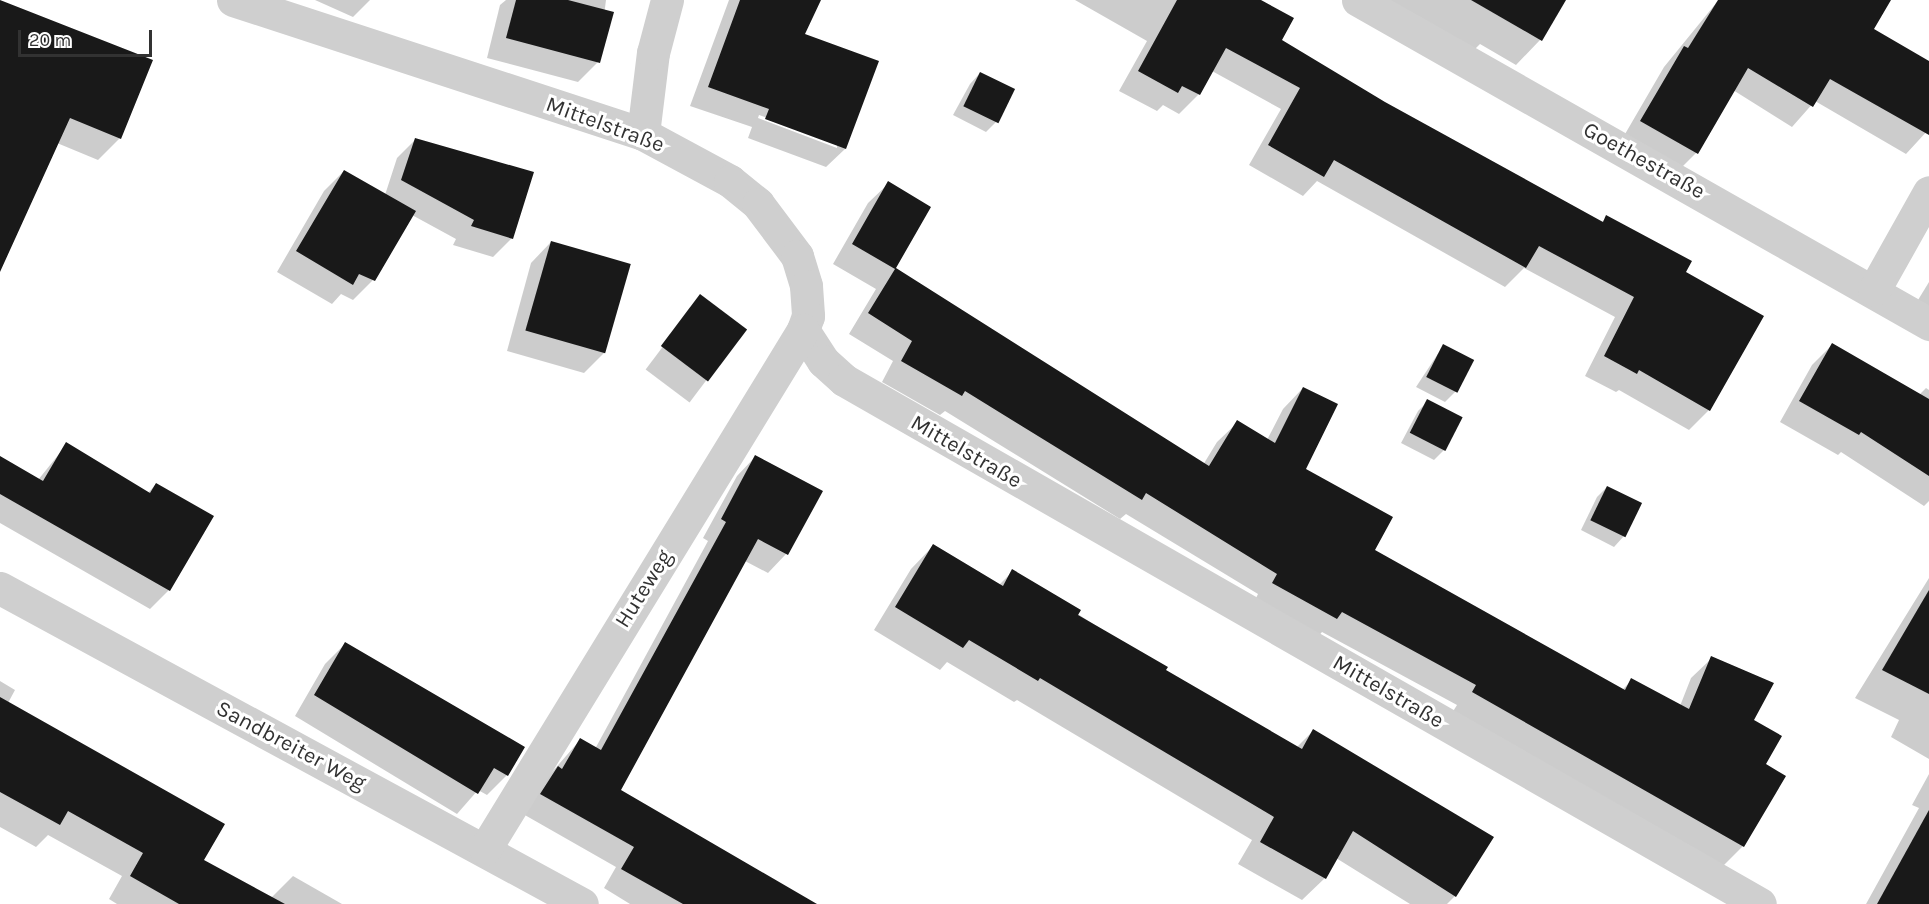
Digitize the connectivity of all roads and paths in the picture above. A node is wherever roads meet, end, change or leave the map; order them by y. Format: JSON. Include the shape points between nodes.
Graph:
{"nodes":[{"id":1,"x":233,"y":0,"type":"edge"},
{"id":2,"x":667,"y":0,"type":"edge"},
{"id":3,"x":1358,"y":0,"type":"edge"},
{"id":4,"x":643,"y":134,"type":"junction"},
{"id":5,"x":1929,"y":192,"type":"edge"},
{"id":6,"x":1874,"y":290,"type":"junction"},
{"id":7,"x":1929,"y":324,"type":"edge"},
{"id":8,"x":803,"y":330,"type":"junction"},
{"id":9,"x":0,"y":588,"type":"edge"},
{"id":10,"x":485,"y":849,"type":"junction"},
{"id":11,"x":582,"y":904,"type":"edge"},
{"id":12,"x":1760,"y":904,"type":"edge"}],
"edges":[{"from":1,"to":4,"type":"street","name":"Mittelstraße"},
{"from":2,"to":4,"type":"street","via":[[653,53]]},
{"from":3,"to":6,"type":"street","name":"Goethestraße"},
{"from":4,"to":8,"type":"street","name":"Mittelstraße","via":[[730,181],[758,204],[797,256],[807,286],[808,316]]},
{"from":5,"to":6,"type":"street"},
{"from":6,"to":7,"type":"street","name":"Goethestraße"},
{"from":8,"to":10,"type":"street","name":"Huteweg"},
{"from":8,"to":12,"type":"street","name":"Mittelstraße","via":[[823,361],[871,398]]},
{"from":9,"to":10,"type":"street","name":"Sandbreiter Weg","via":[[133,663]]},
{"from":10,"to":11,"type":"street","name":"Sandbreiter Weg"}]}
